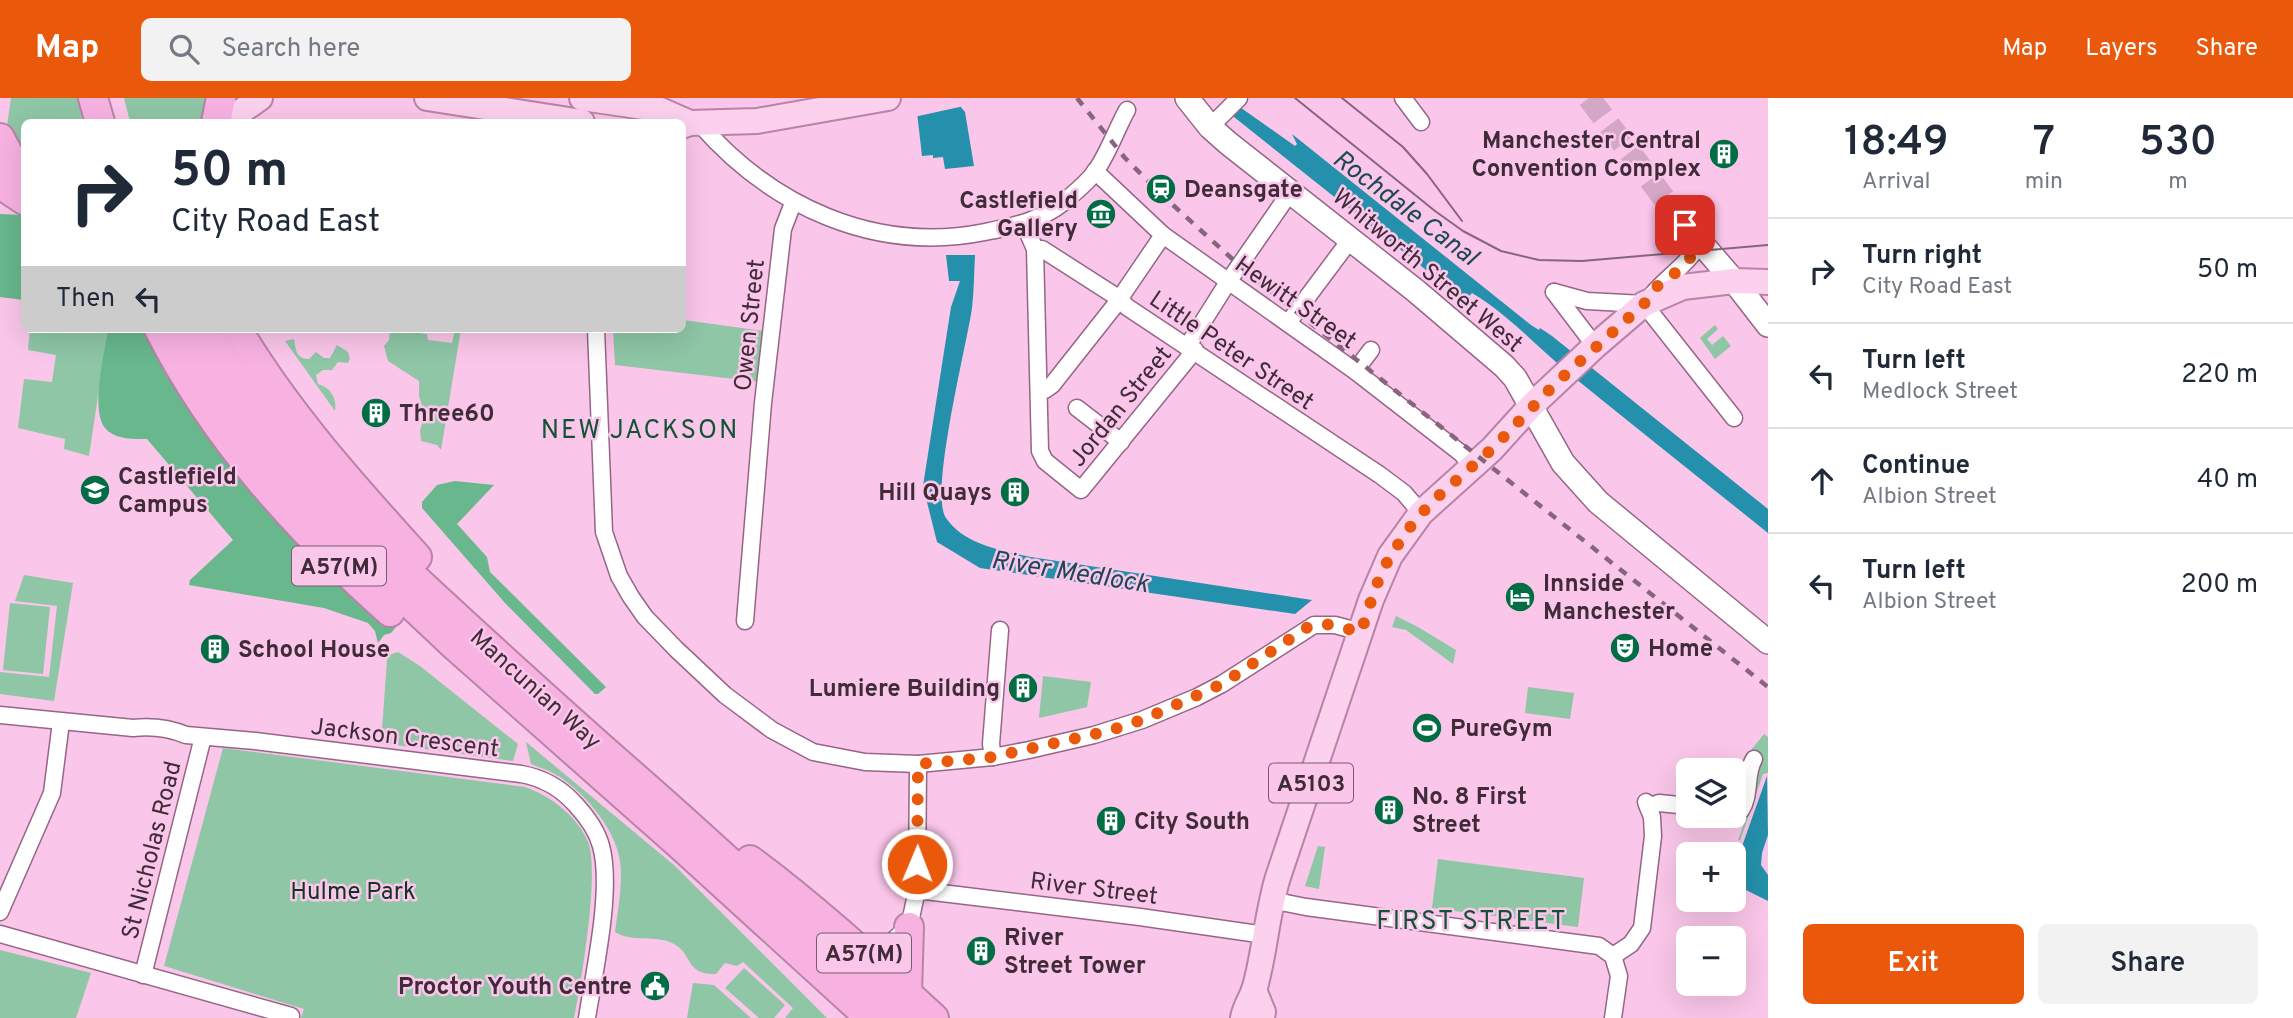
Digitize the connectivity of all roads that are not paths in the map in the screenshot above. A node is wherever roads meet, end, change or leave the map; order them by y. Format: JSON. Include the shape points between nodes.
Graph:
{"nodes":[{"id":1,"x":93,"y":98,"type":"edge"},
{"id":2,"x":113,"y":98,"type":"edge"},
{"id":3,"x":221,"y":98,"type":"edge"},
{"id":4,"x":260,"y":98,"type":"edge"},
{"id":5,"x":426,"y":98,"type":"edge"},
{"id":6,"x":582,"y":98,"type":"edge"},
{"id":7,"x":888,"y":98,"type":"edge"},
{"id":8,"x":1187,"y":98,"type":"edge"},
{"id":9,"x":1239,"y":98,"type":"edge"},
{"id":10,"x":1403,"y":98,"type":"edge"},
{"id":11,"x":1127,"y":110,"type":"dead end"},
{"id":12,"x":99,"y":119,"type":"edge"},
{"id":13,"x":118,"y":119,"type":"edge"},
{"id":14,"x":217,"y":119,"type":"edge"},
{"id":15,"x":230,"y":119,"type":"edge"},
{"id":16,"x":562,"y":119,"type":"edge"},
{"id":17,"x":680,"y":119,"type":"edge"},
{"id":18,"x":1421,"y":122,"type":"dead end"},
{"id":19,"x":691,"y":124,"type":"edge"},
{"id":20,"x":1210,"y":127,"type":"junction"},
{"id":21,"x":0,"y":138,"type":"edge"},
{"id":22,"x":21,"y":168,"type":"edge"},
{"id":23,"x":1095,"y":172,"type":"junction"},
{"id":24,"x":0,"y":178,"type":"edge"},
{"id":25,"x":1291,"y":191,"type":"junction"},
{"id":26,"x":21,"y":199,"type":"edge"},
{"id":27,"x":21,"y":201,"type":"edge"},
{"id":28,"x":0,"y":202,"type":"edge"},
{"id":29,"x":793,"y":203,"type":"junction"},
{"id":30,"x":1675,"y":212,"type":"tunnel mouth"},
{"id":31,"x":1024,"y":224,"type":"junction"},
{"id":32,"x":1163,"y":235,"type":"junction"},
{"id":33,"x":1696,"y":238,"type":"junction"},
{"id":34,"x":1350,"y":240,"type":"junction"},
{"id":35,"x":1035,"y":249,"type":"junction"},
{"id":36,"x":1734,"y":281,"type":"junction"},
{"id":37,"x":1228,"y":282,"type":"junction"},
{"id":38,"x":1768,"y":282,"type":"edge"},
{"id":39,"x":1120,"y":299,"type":"junction"},
{"id":40,"x":1644,"y":304,"type":"junction"},
{"id":41,"x":1288,"y":323,"type":"junction"},
{"id":42,"x":1768,"y":326,"type":"edge"},
{"id":43,"x":161,"y":333,"type":"edge"},
{"id":44,"x":182,"y":333,"type":"edge"},
{"id":45,"x":207,"y":333,"type":"edge"},
{"id":46,"x":239,"y":333,"type":"edge"},
{"id":47,"x":596,"y":333,"type":"edge"},
{"id":48,"x":1595,"y":346,"type":"junction"},
{"id":49,"x":1191,"y":349,"type":"junction"},
{"id":50,"x":1370,"y":350,"type":"dead end"},
{"id":51,"x":1354,"y":371,"type":"junction"},
{"id":52,"x":1039,"y":390,"type":"junction"},
{"id":53,"x":1531,"y":406,"type":"junction"},
{"id":54,"x":1077,"y":408,"type":"dead end"},
{"id":55,"x":1734,"y":418,"type":"dead end"},
{"id":56,"x":1121,"y":442,"type":"junction"},
{"id":57,"x":1473,"y":467,"type":"junction"},
{"id":58,"x":1421,"y":513,"type":"junction"},
{"id":59,"x":745,"y":621,"type":"dead end"},
{"id":60,"x":1000,"y":630,"type":"dead end"},
{"id":61,"x":1361,"y":632,"type":"junction"},
{"id":62,"x":1768,"y":642,"type":"edge"},
{"id":63,"x":0,"y":715,"type":"edge"},
{"id":64,"x":61,"y":722,"type":"junction"},
{"id":65,"x":203,"y":737,"type":"junction"},
{"id":66,"x":577,"y":741,"type":"junction"},
{"id":67,"x":993,"y":757,"type":"junction"},
{"id":68,"x":1754,"y":759,"type":"dead end"},
{"id":69,"x":918,"y":764,"type":"junction"},
{"id":70,"x":624,"y":767,"type":"junction"},
{"id":71,"x":622,"y":795,"type":"junction"},
{"id":72,"x":1746,"y":795,"type":"edge"},
{"id":73,"x":1676,"y":805,"type":"edge"},
{"id":74,"x":916,"y":890,"type":"junction"},
{"id":75,"x":1271,"y":900,"type":"junction"},
{"id":76,"x":0,"y":912,"type":"edge"},
{"id":77,"x":0,"y":934,"type":"edge"},
{"id":78,"x":900,"y":935,"type":"junction"},
{"id":79,"x":1265,"y":935,"type":"junction"},
{"id":80,"x":856,"y":946,"type":"junction"},
{"id":81,"x":1613,"y":956,"type":"junction"},
{"id":82,"x":143,"y":975,"type":"junction"},
{"id":83,"x":1255,"y":990,"type":"junction"},
{"id":84,"x":904,"y":1005,"type":"edge"},
{"id":85,"x":291,"y":1016,"type":"dead end"},
{"id":86,"x":587,"y":1018,"type":"edge"},
{"id":87,"x":844,"y":1018,"type":"edge"},
{"id":88,"x":870,"y":1018,"type":"edge"},
{"id":89,"x":934,"y":1018,"type":"edge"},
{"id":90,"x":1243,"y":1018,"type":"edge"},
{"id":91,"x":1262,"y":1018,"type":"edge"},
{"id":92,"x":1614,"y":1018,"type":"edge"}],
"edges":[{"from":1,"to":12,"type":"highway"},
{"from":2,"to":13,"type":"highway"},
{"from":3,"to":14,"type":"highway"},
{"from":4,"to":15,"type":"main road"},
{"from":5,"to":16,"type":"main road"},
{"from":6,"to":17,"type":"main road","via":[[658,109]]},
{"from":7,"to":19,"type":"main road","via":[[757,121]]},
{"from":8,"to":20,"type":"main road","name":"Whitworth Street West"},
{"from":9,"to":20,"type":"street"},
{"from":10,"to":18,"type":"street"},
{"from":11,"to":23,"type":"street"},
{"from":19,"to":29,"type":"street"},
{"from":20,"to":25,"type":"main road","name":"Whitworth Street West"},
{"from":21,"to":22,"type":"highway"},
{"from":23,"to":31,"type":"street","via":[[1064,202]]},
{"from":23,"to":32,"type":"street","name":"Hewitt Street"},
{"from":24,"to":26,"type":"highway"},
{"from":25,"to":34,"type":"main road","name":"Whitworth Street West"},
{"from":25,"to":37,"type":"street","name":"Jordan Street"},
{"from":27,"to":28,"type":"main road"},
{"from":29,"to":31,"type":"street","via":[[848,225],[884,233],[964,235]]},
{"from":29,"to":59,"type":"street","name":"Owen Street","via":[[781,242]]},
{"from":30,"to":33,"type":"main road"},
{"from":31,"to":35,"type":"street"},
{"from":32,"to":37,"type":"street","name":"Hewitt Street"},
{"from":32,"to":39,"type":"street"},
{"from":33,"to":36,"type":"main road"},
{"from":33,"to":40,"type":"street","via":[[1697,248],[1691,257],[1659,284]]},
{"from":34,"to":41,"type":"street"},
{"from":34,"to":53,"type":"main road","name":"Whitworth Street West","via":[[1510,372]]},
{"from":35,"to":39,"type":"street","name":"Little Peter Street","via":[[1042,249]]},
{"from":35,"to":52,"type":"street"},
{"from":36,"to":38,"type":"main road","number":"A5103"},
{"from":36,"to":40,"type":"main road","number":"A5103","via":[[1683,287]]},
{"from":36,"to":42,"type":"main road"},
{"from":37,"to":41,"type":"street","name":"Hewitt Street"},
{"from":37,"to":49,"type":"street","name":"Jordan Street"},
{"from":39,"to":49,"type":"street","name":"Little Peter Street"},
{"from":39,"to":52,"type":"street","via":[[1052,384]]},
{"from":40,"to":48,"type":"main road","number":"A5103"},
{"from":40,"to":48,"type":"street","via":[[1587,301],[1555,292]]},
{"from":40,"to":55,"type":"street"},
{"from":41,"to":51,"type":"street","name":"Hewitt Street"},
{"from":43,"to":66,"type":"highway","number":"A57(M)","via":[[213,420],[282,508],[388,611],[468,678]]},
{"from":44,"to":66,"type":"highway","name":"Mancunian Way","number":"A57(M)","via":[[231,411],[293,491],[417,612]]},
{"from":45,"to":66,"type":"highway","name":"Mancunian Way","number":"A57(M)","via":[[258,410],[321,487]]},
{"from":46,"to":66,"type":"highway","number":"A57(M)","via":[[291,409],[368,502],[531,670]]},
{"from":47,"to":69,"type":"street","via":[[604,533],[619,576],[638,607],[725,695],[790,741],[813,752],[865,762]]},
{"from":48,"to":53,"type":"main road","number":"A5103"},
{"from":49,"to":56,"type":"street","name":"Jordan Street"},
{"from":49,"to":58,"type":"street","name":"Little Peter Street","via":[[1396,486]]},
{"from":50,"to":51,"type":"street"},
{"from":51,"to":57,"type":"street","name":"Hewitt Street"},
{"from":52,"to":56,"type":"street","name":"Jordan Street","via":[[1040,451],[1045,461],[1082,491]]},
{"from":53,"to":57,"type":"main road","number":"A5103"},
{"from":53,"to":62,"type":"main road","name":"Whitworth Street West","via":[[1563,463],[1598,502]]},
{"from":54,"to":56,"type":"street"},
{"from":57,"to":58,"type":"main road","number":"A5103"},
{"from":58,"to":61,"type":"main road","number":"A5103","via":[[1390,556]]},
{"from":60,"to":67,"type":"street"},
{"from":61,"to":67,"type":"street","via":[[1314,625],[1222,684],[1142,720]]},
{"from":61,"to":75,"type":"main road","number":"A5103"},
{"from":63,"to":64,"type":"street","name":"Jackson Crescent"},
{"from":64,"to":65,"type":"street","name":"Jackson Crescent","via":[[147,727]]},
{"from":64,"to":76,"type":"street","via":[[52,793]]},
{"from":65,"to":82,"type":"street","name":"St Nicholas Road"},
{"from":65,"to":86,"type":"street","name":"Jackson Crescent","via":[[521,774],[564,793],[595,831],[604,864],[603,906]]},
{"from":66,"to":70,"type":"highway","name":"Mancunian Way","number":"A57(M)"},
{"from":66,"to":71,"type":"highway","name":"Mancunian Way","number":"A57(M)"},
{"from":67,"to":69,"type":"street"},
{"from":68,"to":72,"type":"street"},
{"from":69,"to":74,"type":"street"},
{"from":70,"to":80,"type":"highway","number":"A57(M)","via":[[677,799]]},
{"from":70,"to":84,"type":"highway","name":"Mancunian Way","number":"A57(M)"},
{"from":71,"to":87,"type":"highway","number":"A57(M)","via":[[724,906]]},
{"from":71,"to":88,"type":"highway","name":"Mancunian Way","number":"A57(M)"},
{"from":73,"to":81,"type":"street","via":[[1647,804],[1653,836],[1642,928],[1631,944]]},
{"from":74,"to":78,"type":"street"},
{"from":74,"to":79,"type":"street","name":"River Street"},
{"from":75,"to":79,"type":"main road","number":"A5103"},
{"from":75,"to":81,"type":"street","via":[[1582,943],[1599,946]]},
{"from":77,"to":82,"type":"street"},
{"from":78,"to":80,"type":"highway","via":[[873,947]]},
{"from":78,"to":84,"type":"highway"},
{"from":79,"to":83,"type":"main road","number":"A5103"},
{"from":80,"to":84,"type":"highway","number":"A57(M)"},
{"from":81,"to":92,"type":"street","via":[[1619,976]]},
{"from":82,"to":85,"type":"street"},
{"from":83,"to":90,"type":"main road","number":"A5103"},
{"from":83,"to":91,"type":"main road","number":"A5103"},
{"from":84,"to":89,"type":"highway","number":"A57(M)"}]}
